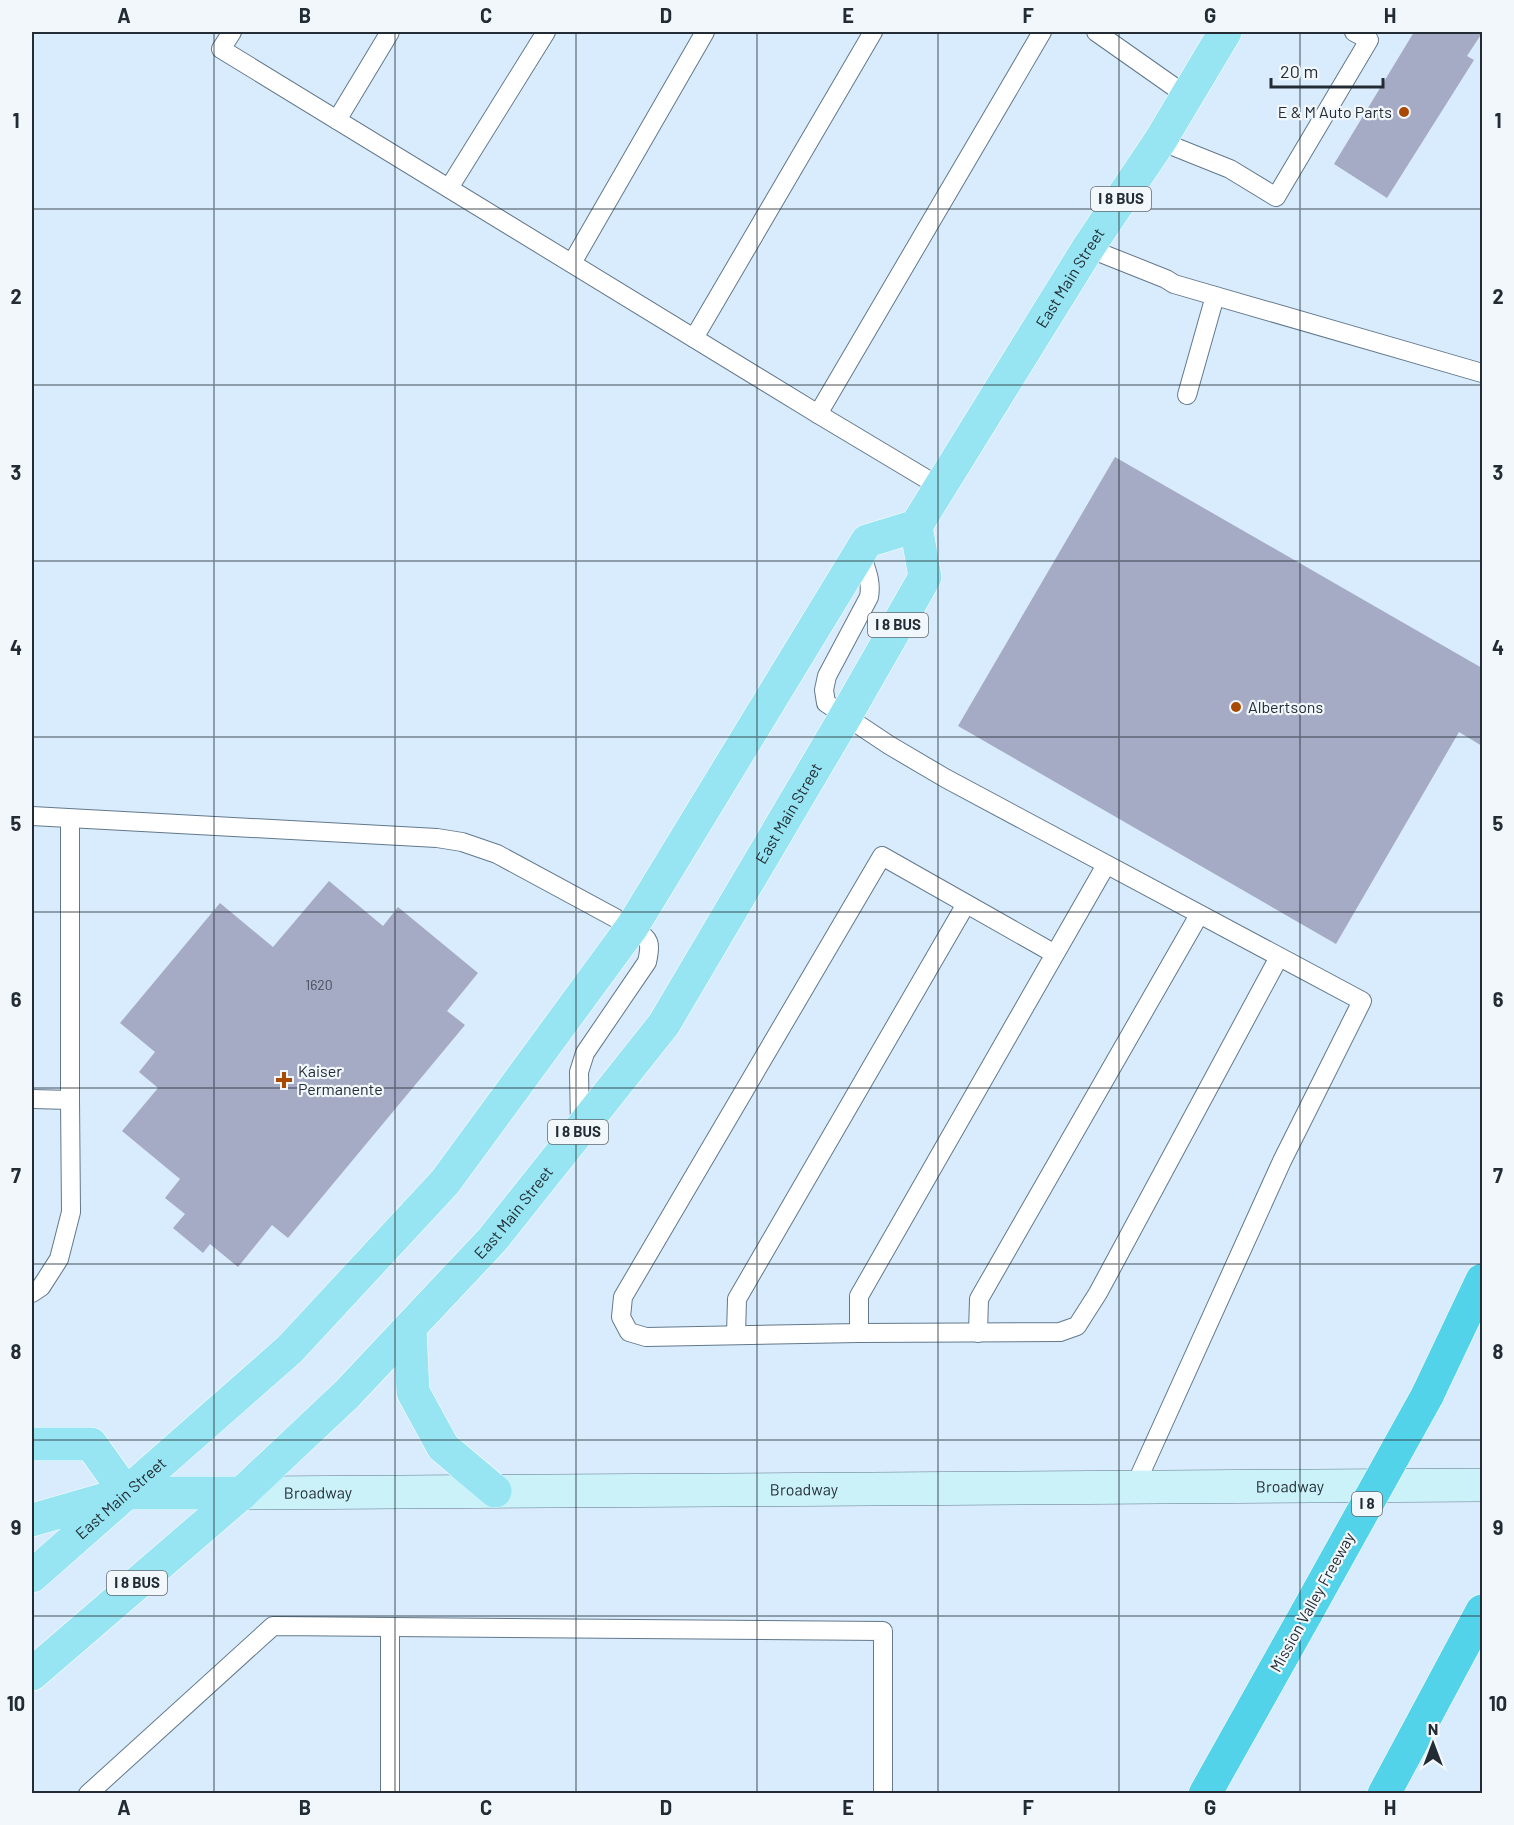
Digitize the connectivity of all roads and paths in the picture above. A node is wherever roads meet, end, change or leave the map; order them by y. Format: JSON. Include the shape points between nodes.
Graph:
{"nodes":[{"id":1,"x":232,"y":32,"type":"edge"},
{"id":2,"x":390,"y":32,"type":"edge"},
{"id":3,"x":546,"y":32,"type":"edge"},
{"id":4,"x":705,"y":32,"type":"edge"},
{"id":5,"x":873,"y":32,"type":"edge"},
{"id":6,"x":1042,"y":32,"type":"edge"},
{"id":7,"x":1096,"y":32,"type":"edge"},
{"id":8,"x":1225,"y":32,"type":"edge"},
{"id":9,"x":1354,"y":32,"type":"edge"},
{"id":10,"x":1187,"y":96,"type":"junction"},
{"id":11,"x":336,"y":120,"type":"junction"},
{"id":12,"x":1160,"y":141,"type":"junction"},
{"id":13,"x":449,"y":188,"type":"junction"},
{"id":14,"x":1088,"y":248,"type":"junction"},
{"id":15,"x":572,"y":263,"type":"junction"},
{"id":16,"x":1215,"y":296,"type":"junction"},
{"id":17,"x":694,"y":338,"type":"junction"},
{"id":18,"x":1482,"y":373,"type":"edge"},
{"id":19,"x":1187,"y":395,"type":"dead end"},
{"id":20,"x":818,"y":414,"type":"junction"},
{"id":21,"x":940,"y":487,"type":"junction"},
{"id":22,"x":916,"y":526,"type":"junction"},
{"id":23,"x":861,"y":554,"type":"junction"},
{"id":24,"x":845,"y":717,"type":"junction"},
{"id":25,"x":32,"y":816,"type":"edge"},
{"id":26,"x":70,"y":819,"type":"junction"},
{"id":27,"x":1106,"y":865,"type":"junction"},
{"id":28,"x":966,"y":904,"type":"junction"},
{"id":29,"x":1199,"y":915,"type":"junction"},
{"id":30,"x":632,"y":927,"type":"junction"},
{"id":31,"x":1055,"y":954,"type":"junction"},
{"id":32,"x":1279,"y":957,"type":"junction"},
{"id":33,"x":32,"y":1099,"type":"edge"},
{"id":34,"x":70,"y":1100,"type":"junction"},
{"id":35,"x":580,"y":1130,"type":"junction"},
{"id":36,"x":1482,"y":1280,"type":"edge"},
{"id":37,"x":32,"y":1293,"type":"edge"},
{"id":38,"x":410,"y":1328,"type":"junction"},
{"id":39,"x":978,"y":1333,"type":"junction"},
{"id":40,"x":859,"y":1334,"type":"junction"},
{"id":41,"x":736,"y":1335,"type":"junction"},
{"id":42,"x":32,"y":1444,"type":"edge"},
{"id":43,"x":1482,"y":1485,"type":"edge"},
{"id":44,"x":1134,"y":1488,"type":"junction"},
{"id":45,"x":495,"y":1491,"type":"junction"},
{"id":46,"x":126,"y":1493,"type":"junction"},
{"id":47,"x":242,"y":1493,"type":"junction"},
{"id":48,"x":32,"y":1520,"type":"edge"},
{"id":49,"x":32,"y":1576,"type":"edge"},
{"id":50,"x":1482,"y":1611,"type":"edge"},
{"id":51,"x":390,"y":1627,"type":"junction"},
{"id":52,"x":32,"y":1674,"type":"edge"},
{"id":53,"x":88,"y":1794,"type":"edge"},
{"id":54,"x":390,"y":1794,"type":"edge"},
{"id":55,"x":883,"y":1794,"type":"edge"},
{"id":56,"x":1205,"y":1794,"type":"edge"},
{"id":57,"x":1384,"y":1794,"type":"edge"}],
"edges":[{"from":1,"to":11,"type":"lane","via":[[221,49]]},
{"from":2,"to":11,"type":"lane"},
{"from":3,"to":13,"type":"lane"},
{"from":4,"to":15,"type":"lane"},
{"from":5,"to":17,"type":"lane"},
{"from":6,"to":20,"type":"lane"},
{"from":7,"to":10,"type":"lane"},
{"from":8,"to":10,"type":"main road","name":"East Main Street","number":"I 8 BUS"},
{"from":9,"to":12,"type":"lane","via":[[1368,40],[1276,197],[1230,169]]},
{"from":10,"to":12,"type":"main road","name":"East Main Street","number":"I 8 BUS"},
{"from":11,"to":13,"type":"lane"},
{"from":12,"to":14,"type":"main road","name":"East Main Street","number":"I 8 BUS"},
{"from":13,"to":15,"type":"lane"},
{"from":14,"to":16,"type":"lane","via":[[1174,284]]},
{"from":14,"to":21,"type":"main road","name":"East Main Street","number":"I 8 BUS"},
{"from":15,"to":17,"type":"lane"},
{"from":16,"to":18,"type":"lane"},
{"from":16,"to":19,"type":"lane"},
{"from":17,"to":20,"type":"lane"},
{"from":20,"to":21,"type":"lane"},
{"from":21,"to":22,"type":"main road","name":"East Main Street","number":"I 8 BUS"},
{"from":22,"to":23,"type":"main road","name":"East Main Street","via":[[867,541]]},
{"from":22,"to":24,"type":"main road","name":"East Main Street","number":"I 8 BUS","via":[[925,577]]},
{"from":23,"to":24,"type":"lane","via":[[871,588],[827,676],[824,690],[826,703]]},
{"from":23,"to":30,"type":"main road","name":"East Main Street"},
{"from":24,"to":27,"type":"lane","via":[[945,778]]},
{"from":24,"to":35,"type":"main road","name":"East Main Street","number":"I 8 BUS","via":[[664,1024]]},
{"from":25,"to":26,"type":"lane"},
{"from":26,"to":30,"type":"lane","via":[[462,842],[497,854]]},
{"from":26,"to":34,"type":"lane"},
{"from":27,"to":29,"type":"lane"},
{"from":27,"to":31,"type":"lane"},
{"from":28,"to":31,"type":"lane"},
{"from":28,"to":41,"type":"lane","via":[[737,1299]]},
{"from":28,"to":41,"type":"lane","via":[[882,856],[623,1297],[621,1317],[629,1332],[646,1337]]},
{"from":29,"to":32,"type":"lane"},
{"from":29,"to":39,"type":"lane","via":[[979,1299]]},
{"from":30,"to":35,"type":"lane","via":[[651,945],[647,962],[581,1063]]},
{"from":30,"to":46,"type":"main road","name":"East Main Street","via":[[445,1182],[290,1349]]},
{"from":31,"to":40,"type":"lane","via":[[859,1296]]},
{"from":32,"to":39,"type":"lane","via":[[1077,1326],[1060,1332]]},
{"from":32,"to":44,"type":"lane","via":[[1362,1001],[1282,1161]]},
{"from":33,"to":34,"type":"lane"},
{"from":34,"to":37,"type":"lane","via":[[71,1212],[59,1259],[41,1287]]},
{"from":35,"to":38,"type":"main road","name":"East Main Street","number":"I 8 BUS","via":[[492,1240]]},
{"from":36,"to":56,"type":"highway","name":"Mission Valley Freeway","number":"I 8","bridge":true,"via":[[1427,1396]]},
{"from":38,"to":45,"type":"main road","via":[[413,1392],[443,1447]]},
{"from":38,"to":47,"type":"main road","name":"East Main Street","number":"I 8 BUS"},
{"from":39,"to":40,"type":"lane"},
{"from":40,"to":41,"type":"lane"},
{"from":42,"to":46,"type":"main road","via":[[91,1444]]},
{"from":43,"to":44,"type":"street","name":"Broadway"},
{"from":44,"to":45,"type":"street","name":"Broadway"},
{"from":45,"to":47,"type":"street","name":"Broadway"},
{"from":46,"to":47,"type":"main road","name":"Broadway"},
{"from":46,"to":48,"type":"main road","name":"Broadway"},
{"from":46,"to":49,"type":"main road","name":"East Main Street"},
{"from":47,"to":52,"type":"main road","name":"East Main Street","number":"I 8 BUS"},
{"from":50,"to":57,"type":"highway"},
{"from":51,"to":53,"type":"lane","via":[[273,1626]]},
{"from":51,"to":54,"type":"lane"},
{"from":51,"to":55,"type":"lane","via":[[883,1631]]}]}
